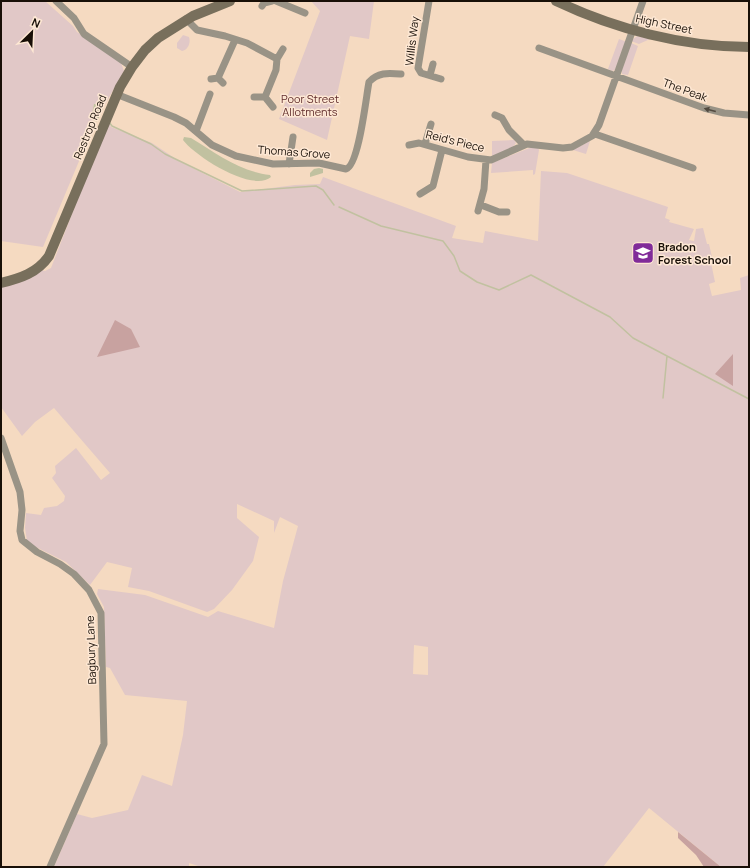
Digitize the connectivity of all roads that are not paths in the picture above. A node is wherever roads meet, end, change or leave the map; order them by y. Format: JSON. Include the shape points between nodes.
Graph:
{"nodes":[{"id":1,"x":56,"y":1,"type":"edge"},
{"id":2,"x":230,"y":1,"type":"edge"},
{"id":3,"x":272,"y":1,"type":"edge"},
{"id":4,"x":276,"y":1,"type":"edge"},
{"id":5,"x":429,"y":1,"type":"edge"},
{"id":6,"x":556,"y":1,"type":"edge"},
{"id":7,"x":643,"y":1,"type":"edge"},
{"id":8,"x":262,"y":6,"type":"dead end"},
{"id":9,"x":305,"y":13,"type":"dead end"},
{"id":10,"x":186,"y":19,"type":"junction"},
{"id":11,"x":633,"y":30,"type":"junction"},
{"id":12,"x":236,"y":40,"type":"junction"},
{"id":13,"x":749,"y":47,"type":"edge"},
{"id":14,"x":539,"y":48,"type":"dead end"},
{"id":15,"x":283,"y":49,"type":"dead end"},
{"id":16,"x":277,"y":59,"type":"junction"},
{"id":17,"x":434,"y":64,"type":"dead end"},
{"id":18,"x":132,"y":67,"type":"junction"},
{"id":19,"x":401,"y":74,"type":"dead end"},
{"id":20,"x":430,"y":75,"type":"junction"},
{"id":21,"x":616,"y":76,"type":"junction"},
{"id":22,"x":440,"y":79,"type":"dead end"},
{"id":23,"x":217,"y":80,"type":"dead end"},
{"id":24,"x":116,"y":94,"type":"junction"},
{"id":25,"x":210,"y":94,"type":"dead end"},
{"id":26,"x":254,"y":97,"type":"dead end"},
{"id":27,"x":265,"y":97,"type":"junction"},
{"id":28,"x":273,"y":107,"type":"dead end"},
{"id":29,"x":495,"y":115,"type":"dead end"},
{"id":30,"x":749,"y":115,"type":"edge"},
{"id":31,"x":431,"y":124,"type":"dead end"},
{"id":32,"x":196,"y":131,"type":"junction"},
{"id":33,"x":595,"y":134,"type":"junction"},
{"id":34,"x":293,"y":137,"type":"dead end"},
{"id":35,"x":425,"y":144,"type":"junction"},
{"id":36,"x":409,"y":145,"type":"dead end"},
{"id":37,"x":524,"y":145,"type":"junction"},
{"id":38,"x":442,"y":150,"type":"junction"},
{"id":39,"x":486,"y":160,"type":"junction"},
{"id":40,"x":289,"y":164,"type":"junction"},
{"id":41,"x":694,"y":168,"type":"dead end"},
{"id":42,"x":420,"y":194,"type":"dead end"},
{"id":43,"x":507,"y":212,"type":"dead end"},
{"id":44,"x":1,"y":284,"type":"edge"},
{"id":45,"x":1,"y":438,"type":"edge"},
{"id":46,"x":50,"y":867,"type":"edge"}],
"edges":[{"from":1,"to":18,"type":"street","via":[[74,18],[84,34]]},
{"from":2,"to":10,"type":"street","name":"Restrop Road"},
{"from":3,"to":8,"type":"street"},
{"from":4,"to":9,"type":"street"},
{"from":5,"to":20,"type":"street","name":"Willis Way","via":[[418,68],[421,73]]},
{"from":6,"to":11,"type":"street","name":"High Street"},
{"from":7,"to":11,"type":"street"},
{"from":10,"to":12,"type":"street","via":[[197,30]]},
{"from":10,"to":18,"type":"street","name":"Restrop Road","via":[[151,44]]},
{"from":11,"to":13,"type":"street","name":"High Street","via":[[703,44]]},
{"from":11,"to":21,"type":"street"},
{"from":12,"to":16,"type":"street"},
{"from":12,"to":23,"type":"street"},
{"from":14,"to":21,"type":"street"},
{"from":15,"to":16,"type":"street"},
{"from":16,"to":27,"type":"street","via":[[276,70]]},
{"from":17,"to":20,"type":"street"},
{"from":18,"to":24,"type":"street","name":"Restrop Road"},
{"from":19,"to":40,"type":"street","name":"Thomas Grove","via":[[384,73],[375,76],[369,82],[360,134],[351,166],[346,169],[319,163]]},
{"from":20,"to":22,"type":"street","name":"Willis Way"},
{"from":30,"to":21,"type":"street","name":"The Peak","one_way":true,"via":[[704,108]]},
{"from":21,"to":33,"type":"street"},
{"from":24,"to":32,"type":"street","name":"Thomas Grove","via":[[174,116]]},
{"from":24,"to":44,"type":"street","name":"Restrop Road","via":[[49,256],[29,274]]},
{"from":25,"to":32,"type":"street"},
{"from":26,"to":27,"type":"street"},
{"from":27,"to":28,"type":"street"},
{"from":29,"to":37,"type":"street","via":[[502,118],[509,130]]},
{"from":31,"to":35,"type":"street"},
{"from":32,"to":40,"type":"street","name":"Thomas Grove","via":[[212,145],[236,156],[273,164]]},
{"from":33,"to":37,"type":"street","name":"Reid's Piece","via":[[575,145],[563,148]]},
{"from":33,"to":41,"type":"street"},
{"from":34,"to":40,"type":"street"},
{"from":35,"to":36,"type":"street","name":"Reid's Piece"},
{"from":35,"to":38,"type":"street","name":"Reid's Piece"},
{"from":37,"to":39,"type":"street","name":"Reid's Piece","via":[[503,156]]},
{"from":38,"to":39,"type":"street","name":"Reid's Piece"},
{"from":38,"to":42,"type":"street","via":[[433,186]]},
{"from":39,"to":43,"type":"street","via":[[484,189],[479,208]]},
{"from":45,"to":46,"type":"street","name":"Bagbury Lane","via":[[20,492],[22,540],[74,574],[89,590],[101,613],[104,744]]}]}
